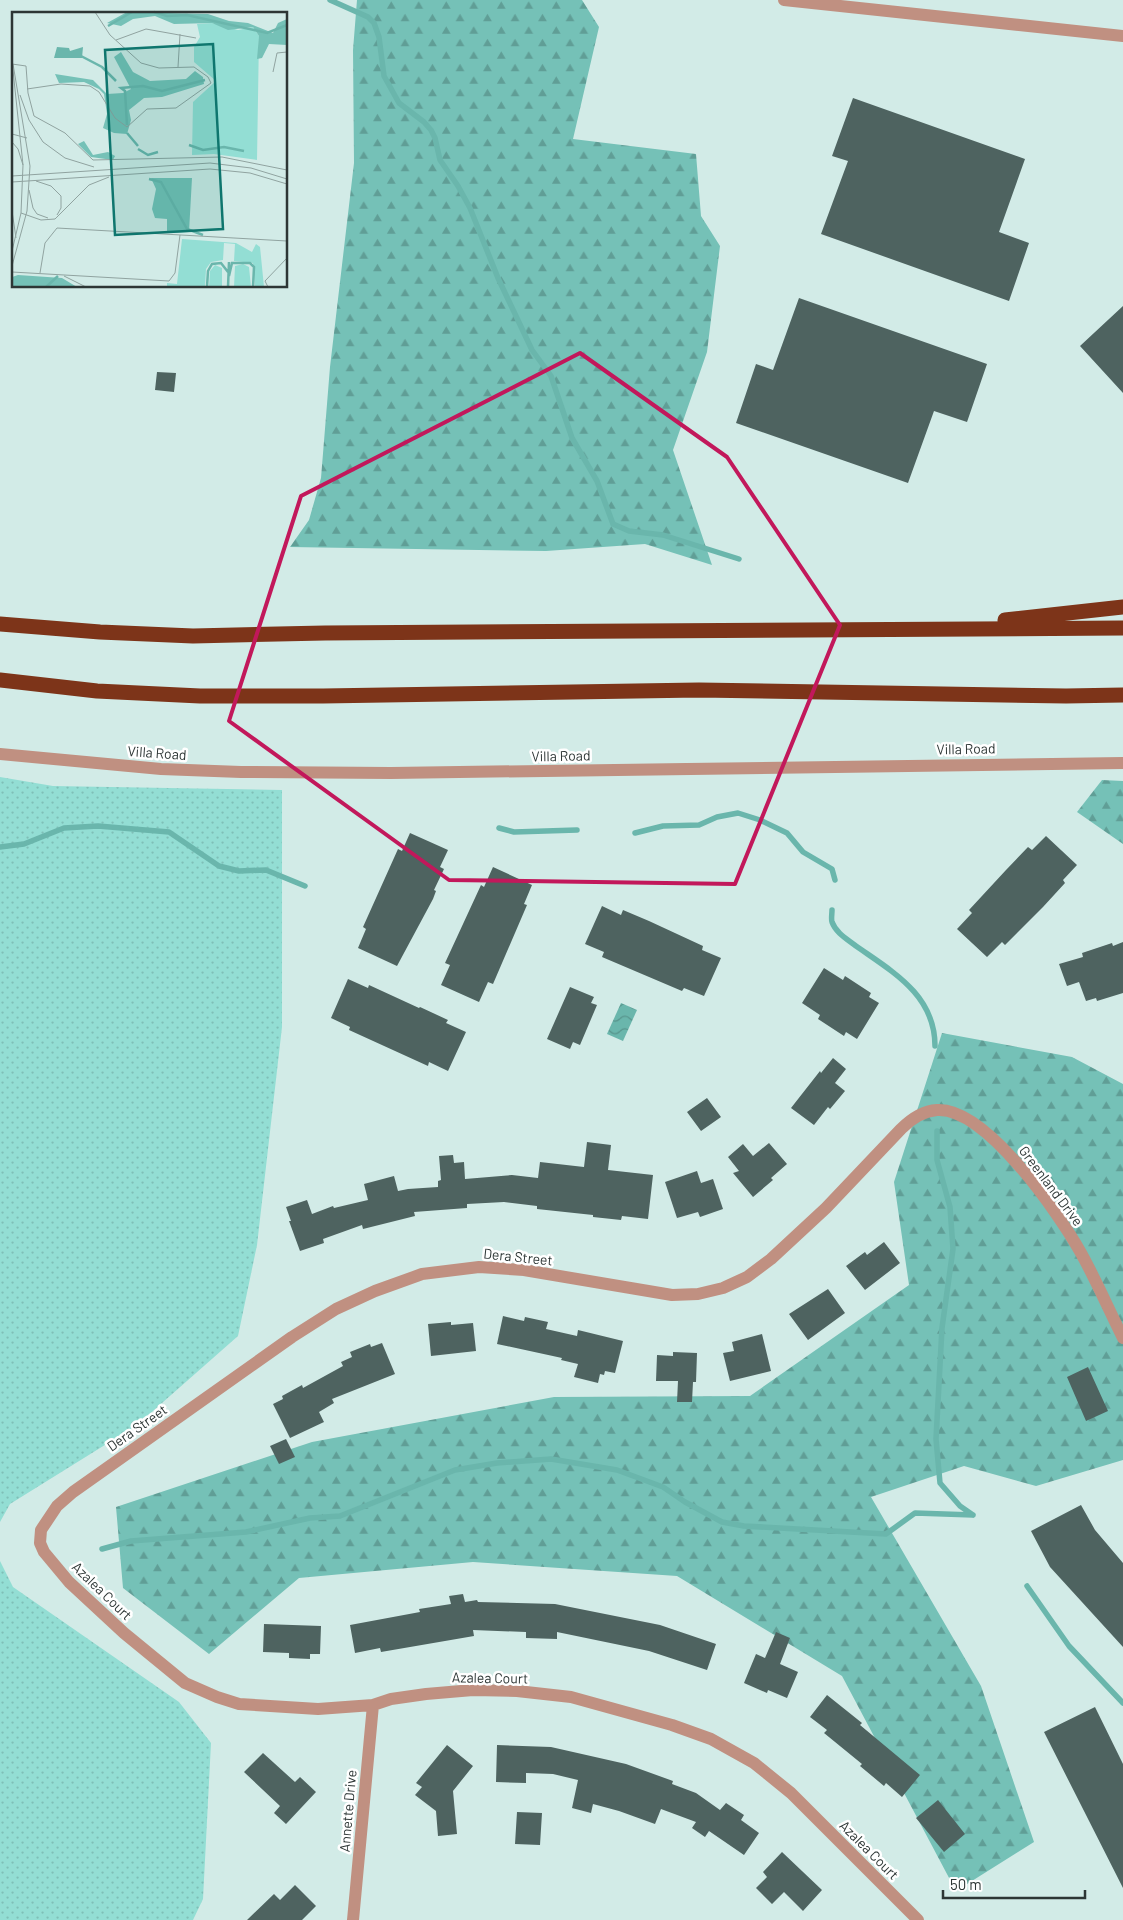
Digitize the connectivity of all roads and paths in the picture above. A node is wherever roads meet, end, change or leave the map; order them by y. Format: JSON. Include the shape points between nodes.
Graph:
{"nodes":[{"id":1,"x":784,"y":0,"type":"edge"},
{"id":2,"x":1123,"y":36,"type":"edge"},
{"id":3,"x":1123,"y":607,"type":"edge"},
{"id":4,"x":0,"y":624,"type":"edge"},
{"id":5,"x":1123,"y":628,"type":"edge"},
{"id":6,"x":922,"y":629,"type":"junction"},
{"id":7,"x":0,"y":680,"type":"edge"},
{"id":8,"x":1123,"y":695,"type":"edge"},
{"id":9,"x":1066,"y":696,"type":"junction"},
{"id":10,"x":1123,"y":701,"type":"edge"},
{"id":11,"x":0,"y":754,"type":"edge"},
{"id":12,"x":1123,"y":763,"type":"edge"},
{"id":13,"x":910,"y":1120,"type":"joint"},
{"id":14,"x":1123,"y":1338,"type":"edge"},
{"id":15,"x":44,"y":1552,"type":"joint"},
{"id":16,"x":373,"y":1705,"type":"junction"},
{"id":17,"x":353,"y":1920,"type":"edge"},
{"id":18,"x":918,"y":1920,"type":"edge"}],
"edges":[{"from":1,"to":2,"type":"street"},
{"from":3,"to":6,"type":"highway"},
{"from":4,"to":6,"type":"highway","via":[[193,636],[335,632]]},
{"from":5,"to":6,"type":"highway"},
{"from":7,"to":9,"type":"highway","via":[[200,696],[698,690]]},
{"from":8,"to":9,"type":"highway"},
{"from":9,"to":10,"type":"highway"},
{"from":11,"to":12,"type":"street","name":"Villa Road","via":[[161,769],[241,772],[391,773]]},
{"from":13,"to":14,"type":"street","name":"Greenland Drive","via":[[938,1110],[956,1113],[980,1128],[1006,1152],[1053,1209],[1081,1252]]},
{"from":13,"to":15,"type":"street","name":"Dera Street","via":[[826,1208],[771,1259],[747,1277],[723,1288],[698,1294],[672,1295],[524,1270],[479,1267],[422,1274],[336,1310],[292,1337],[57,1506],[41,1530],[40,1543]]},
{"from":15,"to":16,"type":"street","name":"Azalea Court","via":[[69,1582],[124,1633],[185,1682],[217,1698],[239,1704],[318,1709]]},
{"from":16,"to":17,"type":"street","name":"Annette Drive"},
{"from":16,"to":18,"type":"street","name":"Azalea Court","via":[[426,1694],[517,1691],[571,1697],[711,1739],[754,1763],[792,1793]]}]}
